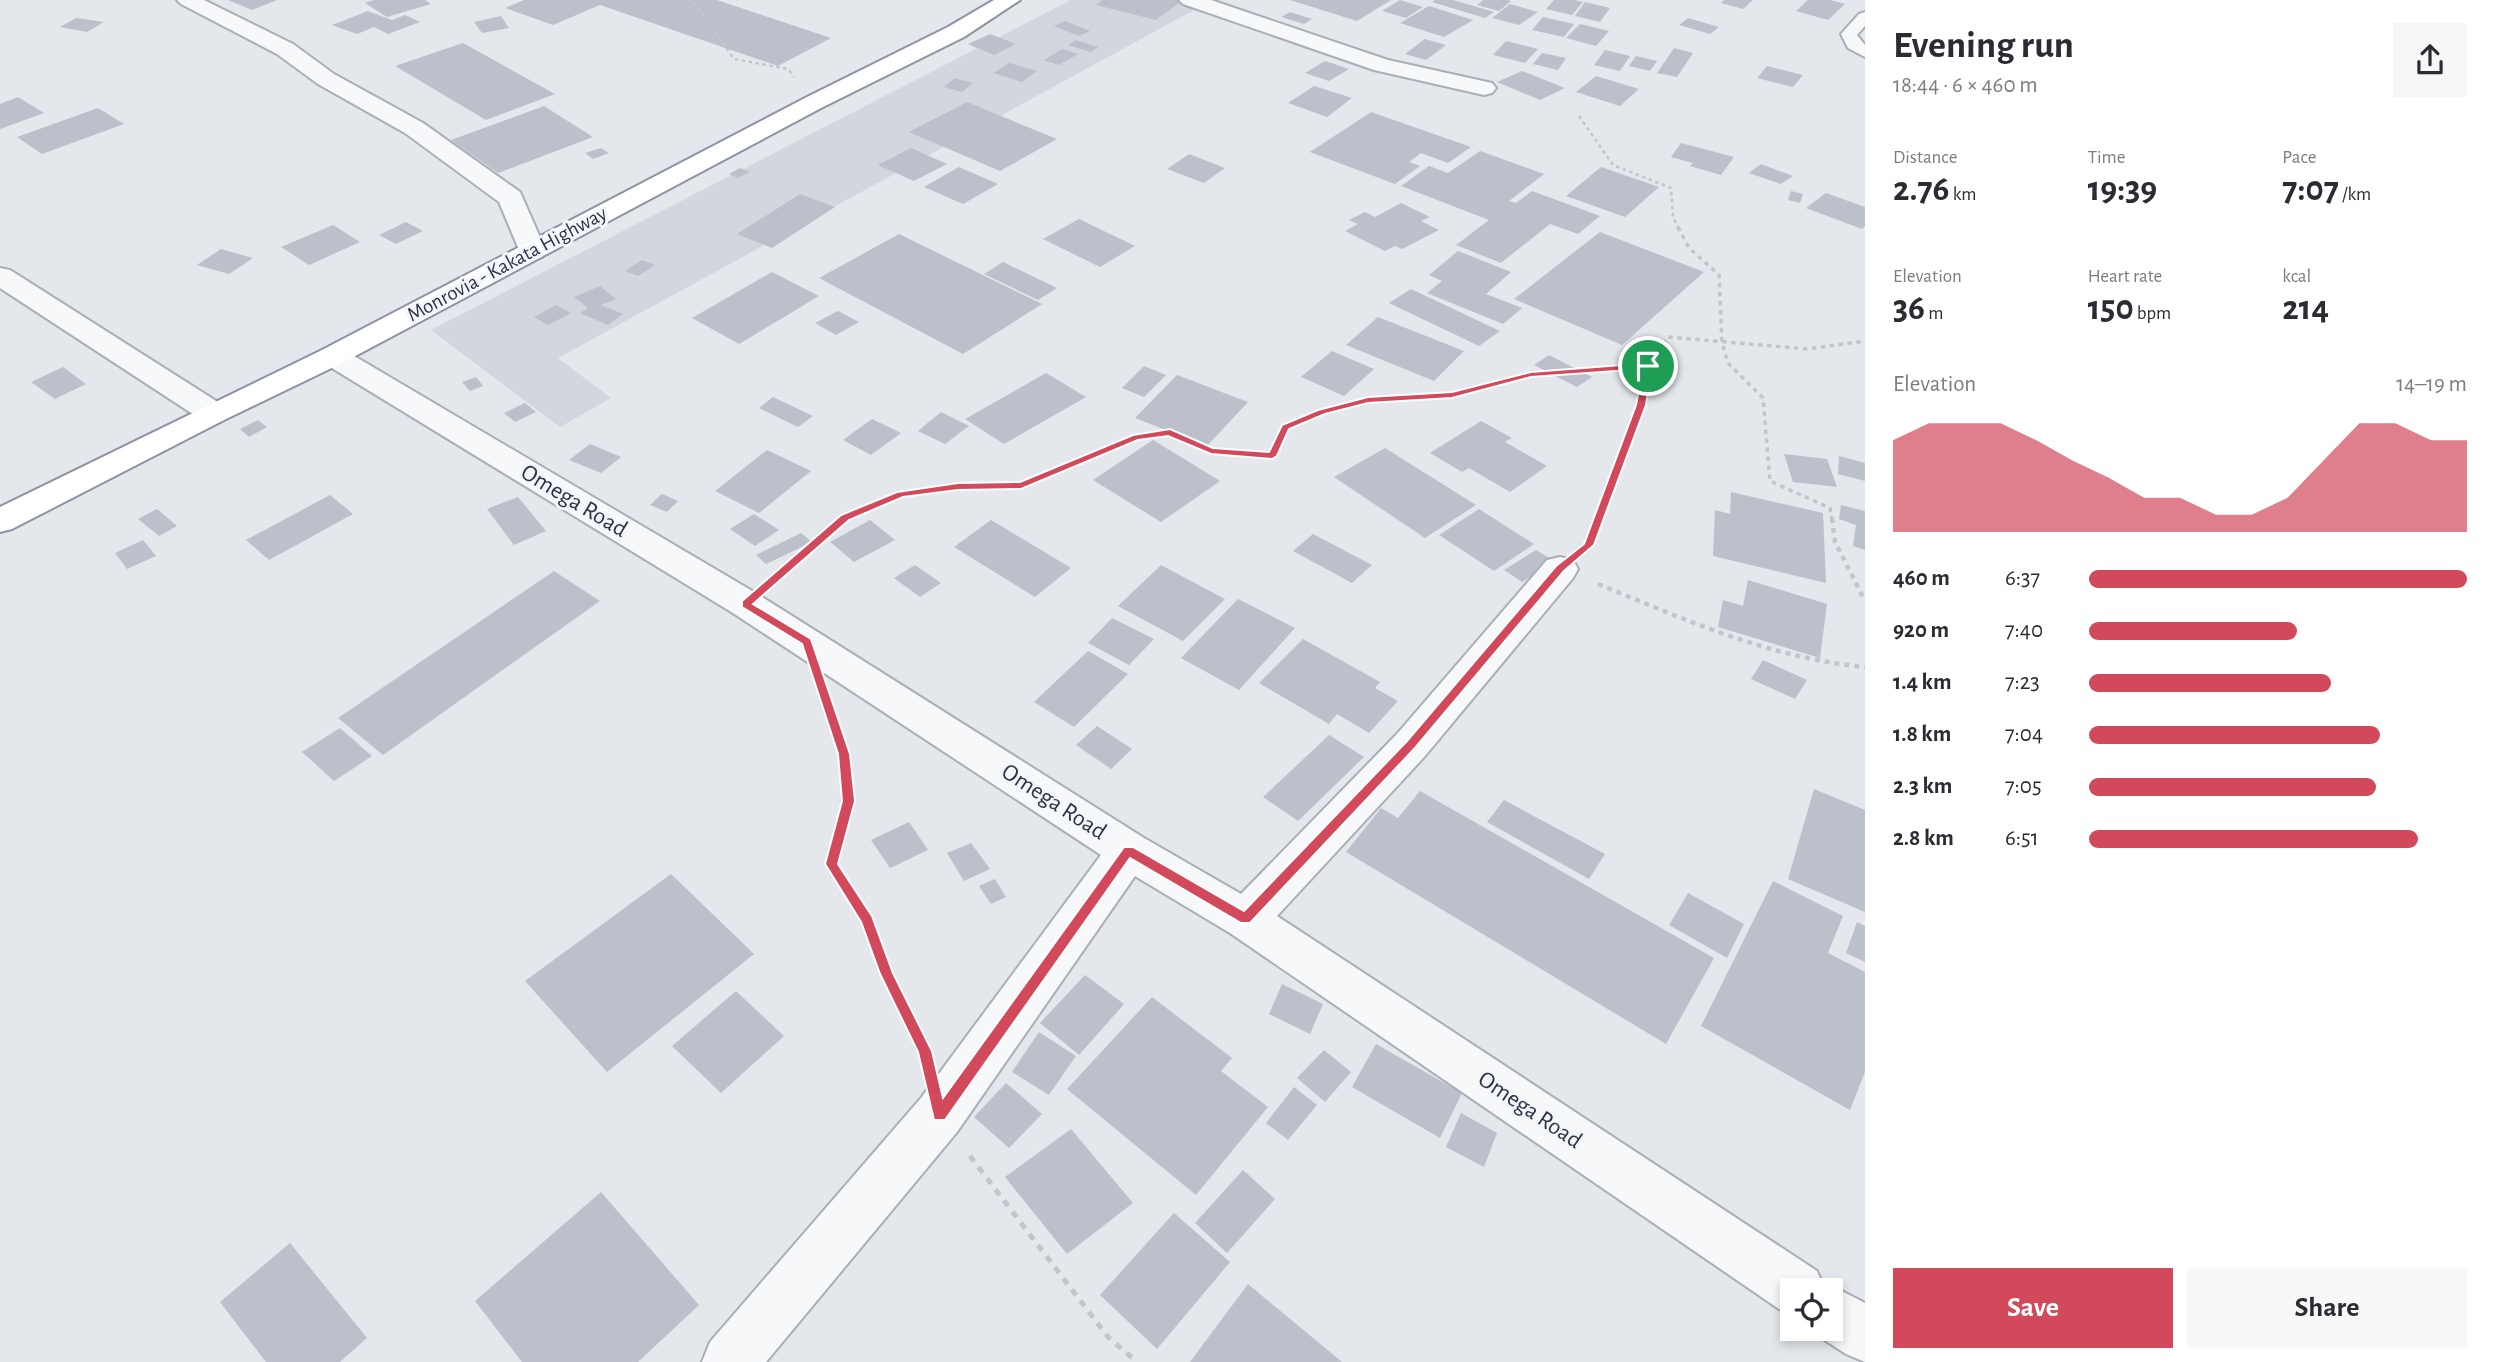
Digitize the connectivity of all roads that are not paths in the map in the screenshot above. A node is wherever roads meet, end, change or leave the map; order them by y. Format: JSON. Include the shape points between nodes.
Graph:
{"nodes":[{"id":1,"x":188,"y":0,"type":"edge"},
{"id":2,"x":1009,"y":0,"type":"edge"},
{"id":3,"x":1191,"y":0,"type":"edge"},
{"id":4,"x":1865,"y":17,"type":"edge"},
{"id":5,"x":1865,"y":52,"type":"edge"},
{"id":6,"x":1484,"y":88,"type":"dead end"},
{"id":7,"x":532,"y":251,"type":"junction"},
{"id":8,"x":0,"y":276,"type":"edge"},
{"id":9,"x":333,"y":356,"type":"junction"},
{"id":10,"x":213,"y":413,"type":"junction"},
{"id":11,"x":0,"y":521,"type":"edge"},
{"id":12,"x":1560,"y":569,"type":"road end"},
{"id":13,"x":1129,"y":851,"type":"junction"},
{"id":14,"x":1246,"y":919,"type":"junction"},
{"id":15,"x":1780,"y":1278,"type":"edge"},
{"id":16,"x":1843,"y":1320,"type":"edge"},
{"id":17,"x":1865,"y":1335,"type":"edge"},
{"id":18,"x":730,"y":1362,"type":"edge"}],
"edges":[{"from":1,"to":7,"type":"street","via":[[285,49],[326,79],[414,128],[511,198]]},
{"from":2,"to":7,"type":"highway","name":"Monrovia - Kakata Highway","via":[[956,33]]},
{"from":3,"to":6,"type":"street","via":[[1382,65]]},
{"from":4,"to":5,"type":"lane","via":[[1849,34],[1854,45]]},
{"from":7,"to":9,"type":"highway","name":"Monrovia - Kakata Highway"},
{"from":8,"to":10,"type":"street"},
{"from":9,"to":10,"type":"highway","name":"Monrovia - Kakata Highway"},
{"from":9,"to":13,"type":"street","name":"Omega Road","via":[[746,604]]},
{"from":10,"to":11,"type":"highway","name":"Monrovia - Kakata Highway"},
{"from":12,"to":14,"type":"street","via":[[1411,744]]},
{"from":13,"to":14,"type":"street","name":"Omega Road"},
{"from":13,"to":18,"type":"street","via":[[939,1115]]},
{"from":14,"to":15,"type":"street","name":"Omega Road"},
{"from":16,"to":17,"type":"street"}]}
